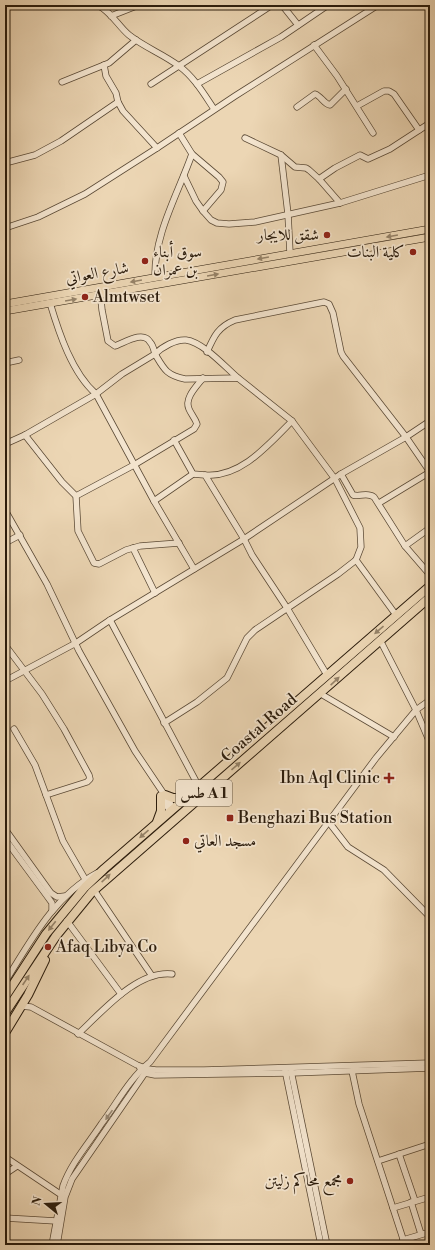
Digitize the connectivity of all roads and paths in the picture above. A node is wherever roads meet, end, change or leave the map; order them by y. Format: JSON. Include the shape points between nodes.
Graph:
{"nodes":[{"id":1,"x":97,"y":5,"type":"edge"},
{"id":2,"x":139,"y":5,"type":"edge"},
{"id":3,"x":272,"y":5,"type":"edge"},
{"id":4,"x":282,"y":5,"type":"edge"},
{"id":5,"x":328,"y":5,"type":"edge"},
{"id":6,"x":378,"y":5,"type":"edge"},
{"id":7,"x":111,"y":16,"type":"junction"},
{"id":8,"x":298,"y":25,"type":"junction"},
{"id":9,"x":136,"y":40,"type":"junction"},
{"id":10,"x":314,"y":45,"type":"junction"},
{"id":11,"x":104,"y":65,"type":"junction"},
{"id":12,"x":180,"y":66,"type":"junction"},
{"id":13,"x":62,"y":82,"type":"dead end"},
{"id":14,"x":151,"y":84,"type":"dead end"},
{"id":15,"x":197,"y":84,"type":"junction"},
{"id":16,"x":346,"y":89,"type":"junction"},
{"id":17,"x":118,"y":102,"type":"junction"},
{"id":18,"x":357,"y":106,"type":"junction"},
{"id":19,"x":297,"y":107,"type":"dead end"},
{"id":20,"x":214,"y":109,"type":"junction"},
{"id":21,"x":430,"y":123,"type":"edge"},
{"id":22,"x":419,"y":130,"type":"junction"},
{"id":23,"x":180,"y":133,"type":"junction"},
{"id":24,"x":373,"y":133,"type":"dead end"},
{"id":25,"x":245,"y":138,"type":"dead end"},
{"id":26,"x":157,"y":148,"type":"junction"},
{"id":27,"x":192,"y":154,"type":"junction"},
{"id":28,"x":281,"y":155,"type":"junction"},
{"id":29,"x":5,"y":163,"type":"edge"},
{"id":30,"x":430,"y":175,"type":"edge"},
{"id":31,"x":184,"y":176,"type":"junction"},
{"id":32,"x":319,"y":178,"type":"junction"},
{"id":33,"x":340,"y":203,"type":"junction"},
{"id":34,"x":203,"y":211,"type":"junction"},
{"id":35,"x":288,"y":214,"type":"junction"},
{"id":36,"x":5,"y":228,"type":"edge"},
{"id":37,"x":430,"y":229,"type":"edge"},
{"id":38,"x":430,"y":237,"type":"edge"},
{"id":39,"x":366,"y":240,"type":"junction"},
{"id":40,"x":367,"y":248,"type":"junction"},
{"id":41,"x":290,"y":253,"type":"junction"},
{"id":42,"x":156,"y":277,"type":"junction"},
{"id":43,"x":100,"y":291,"type":"junction"},
{"id":44,"x":50,"y":303,"type":"junction"},
{"id":45,"x":5,"y":304,"type":"edge"},
{"id":46,"x":5,"y":311,"type":"edge"},
{"id":47,"x":207,"y":352,"type":"junction"},
{"id":48,"x":155,"y":354,"type":"junction"},
{"id":49,"x":18,"y":360,"type":"dead end"},
{"id":50,"x":5,"y":363,"type":"edge"},
{"id":51,"x":203,"y":378,"type":"junction"},
{"id":52,"x":238,"y":378,"type":"junction"},
{"id":53,"x":96,"y":394,"type":"junction"},
{"id":54,"x":292,"y":421,"type":"junction"},
{"id":55,"x":430,"y":421,"type":"edge"},
{"id":56,"x":26,"y":435,"type":"junction"},
{"id":57,"x":406,"y":437,"type":"junction"},
{"id":58,"x":174,"y":440,"type":"junction"},
{"id":59,"x":5,"y":444,"type":"edge"},
{"id":60,"x":134,"y":464,"type":"junction"},
{"id":61,"x":430,"y":472,"type":"edge"},
{"id":62,"x":193,"y":474,"type":"junction"},
{"id":63,"x":341,"y":474,"type":"junction"},
{"id":64,"x":205,"y":475,"type":"junction"},
{"id":65,"x":335,"y":479,"type":"junction"},
{"id":66,"x":76,"y":496,"type":"junction"},
{"id":67,"x":154,"y":501,"type":"junction"},
{"id":68,"x":379,"y":503,"type":"junction"},
{"id":69,"x":5,"y":510,"type":"edge"},
{"id":70,"x":430,"y":528,"type":"edge"},
{"id":71,"x":20,"y":535,"type":"junction"},
{"id":72,"x":244,"y":539,"type":"junction"},
{"id":73,"x":5,"y":543,"type":"edge"},
{"id":74,"x":179,"y":543,"type":"junction"},
{"id":75,"x":405,"y":546,"type":"junction"},
{"id":76,"x":132,"y":548,"type":"junction"},
{"id":77,"x":356,"y":560,"type":"junction"},
{"id":78,"x":194,"y":569,"type":"junction"},
{"id":79,"x":430,"y":574,"type":"edge"},
{"id":80,"x":430,"y":586,"type":"edge"},
{"id":81,"x":155,"y":593,"type":"junction"},
{"id":82,"x":430,"y":597,"type":"edge"},
{"id":83,"x":287,"y":608,"type":"junction"},
{"id":84,"x":396,"y":615,"type":"junction"},
{"id":85,"x":110,"y":620,"type":"junction"},
{"id":86,"x":380,"y":640,"type":"junction"},
{"id":87,"x":76,"y":644,"type":"junction"},
{"id":88,"x":5,"y":645,"type":"edge"},
{"id":89,"x":24,"y":671,"type":"junction"},
{"id":90,"x":327,"y":675,"type":"junction"},
{"id":91,"x":5,"y":681,"type":"edge"},
{"id":92,"x":321,"y":694,"type":"junction"},
{"id":93,"x":430,"y":700,"type":"edge"},
{"id":94,"x":416,"y":710,"type":"junction"},
{"id":95,"x":164,"y":723,"type":"junction"},
{"id":96,"x":14,"y":729,"type":"dead end"},
{"id":97,"x":394,"y":737,"type":"junction"},
{"id":98,"x":430,"y":743,"type":"edge"},
{"id":99,"x":199,"y":787,"type":"junction"},
{"id":100,"x":162,"y":793,"type":"junction"},
{"id":101,"x":46,"y":795,"type":"junction"},
{"id":102,"x":186,"y":798,"type":"junction"},
{"id":103,"x":172,"y":810,"type":"junction"},
{"id":104,"x":328,"y":821,"type":"junction"},
{"id":105,"x":157,"y":823,"type":"junction"},
{"id":106,"x":5,"y":829,"type":"edge"},
{"id":107,"x":10,"y":843,"type":"edge"},
{"id":108,"x":5,"y":851,"type":"edge"},
{"id":109,"x":104,"y":869,"type":"junction"},
{"id":110,"x":85,"y":879,"type":"junction"},
{"id":111,"x":94,"y":890,"type":"junction"},
{"id":112,"x":65,"y":896,"type":"junction"},
{"id":113,"x":52,"y":912,"type":"junction"},
{"id":114,"x":430,"y":917,"type":"edge"},
{"id":115,"x":67,"y":921,"type":"junction"},
{"id":116,"x":56,"y":936,"type":"junction"},
{"id":117,"x":172,"y":974,"type":"dead end"},
{"id":118,"x":152,"y":976,"type":"junction"},
{"id":119,"x":5,"y":981,"type":"edge"},
{"id":120,"x":121,"y":994,"type":"junction"},
{"id":121,"x":5,"y":997,"type":"edge"},
{"id":122,"x":21,"y":1006,"type":"junction"},
{"id":123,"x":5,"y":1013,"type":"edge"},
{"id":124,"x":5,"y":1033,"type":"edge"},
{"id":125,"x":78,"y":1034,"type":"junction"},
{"id":126,"x":430,"y":1063,"type":"edge"},
{"id":127,"x":430,"y":1068,"type":"edge"},
{"id":128,"x":145,"y":1070,"type":"junction"},
{"id":129,"x":288,"y":1070,"type":"junction"},
{"id":130,"x":352,"y":1071,"type":"junction"},
{"id":131,"x":430,"y":1144,"type":"edge"},
{"id":132,"x":399,"y":1154,"type":"junction"},
{"id":133,"x":5,"y":1157,"type":"edge"},
{"id":134,"x":306,"y":1157,"type":"junction"},
{"id":135,"x":378,"y":1161,"type":"junction"},
{"id":136,"x":17,"y":1166,"type":"junction"},
{"id":137,"x":5,"y":1174,"type":"edge"},
{"id":138,"x":63,"y":1196,"type":"junction"},
{"id":139,"x":430,"y":1197,"type":"edge"},
{"id":140,"x":413,"y":1202,"type":"junction"},
{"id":141,"x":393,"y":1208,"type":"junction"},
{"id":142,"x":5,"y":1218,"type":"edge"},
{"id":143,"x":56,"y":1221,"type":"junction"},
{"id":144,"x":430,"y":1232,"type":"edge"},
{"id":145,"x":421,"y":1234,"type":"junction"},
{"id":146,"x":404,"y":1242,"type":"edge"},
{"id":147,"x":52,"y":1245,"type":"edge"},
{"id":148,"x":57,"y":1245,"type":"edge"},
{"id":149,"x":321,"y":1245,"type":"edge"},
{"id":150,"x":327,"y":1245,"type":"edge"}],
"edges":[{"from":1,"to":7,"type":"street"},
{"from":2,"to":7,"type":"street"},
{"from":3,"to":12,"type":"street"},
{"from":4,"to":8,"type":"street"},
{"from":5,"to":8,"type":"street"},
{"from":6,"to":10,"type":"street"},
{"from":7,"to":9,"type":"street"},
{"from":8,"to":15,"type":"street"},
{"from":9,"to":11,"type":"street"},
{"from":9,"to":12,"type":"street"},
{"from":10,"to":16,"type":"street"},
{"from":10,"to":20,"type":"street"},
{"from":11,"to":13,"type":"street"},
{"from":11,"to":17,"type":"street","via":[[106,76]]},
{"from":12,"to":14,"type":"street"},
{"from":12,"to":15,"type":"street"},
{"from":15,"to":20,"type":"street"},
{"from":16,"to":18,"type":"street"},
{"from":16,"to":19,"type":"street","via":[[330,105],[314,94]]},
{"from":17,"to":26,"type":"street","via":[[127,117]]},
{"from":17,"to":29,"type":"street","via":[[35,155]]},
{"from":18,"to":22,"type":"street","via":[[384,91],[389,91],[394,94]]},
{"from":18,"to":24,"type":"street"},
{"from":20,"to":23,"type":"street"},
{"from":21,"to":22,"type":"street"},
{"from":22,"to":32,"type":"street","via":[[390,149],[368,159],[361,155]]},
{"from":23,"to":26,"type":"street"},
{"from":23,"to":27,"type":"street"},
{"from":25,"to":28,"type":"street"},
{"from":26,"to":36,"type":"street","via":[[85,194],[38,217]]},
{"from":27,"to":31,"type":"street"},
{"from":27,"to":34,"type":"street","via":[[223,182],[221,190]]},
{"from":28,"to":32,"type":"street","via":[[292,165],[306,168]]},
{"from":28,"to":35,"type":"street"},
{"from":30,"to":33,"type":"street"},
{"from":31,"to":34,"type":"street"},
{"from":31,"to":42,"type":"street","via":[[157,251]]},
{"from":32,"to":33,"type":"street"},
{"from":33,"to":35,"type":"street"},
{"from":34,"to":35,"type":"street","via":[[217,223],[229,224],[255,222]]},
{"from":35,"to":41,"type":"street"},
{"from":37,"to":39,"type":"main road","name":"شارع العواتي","one_way":true},
{"from":38,"to":40,"type":"main road"},
{"from":39,"to":40,"type":"main road"},
{"from":39,"to":41,"type":"main road","name":"شارع العواتي"},
{"from":43,"to":40,"type":"main road","one_way":true},
{"from":41,"to":42,"type":"main road","name":"شارع العواتي","one_way":true},
{"from":42,"to":43,"type":"main road","name":"شارع العواتي","one_way":true},
{"from":44,"to":43,"type":"main road","one_way":true},
{"from":43,"to":45,"type":"main road","name":"شارع العواتي"},
{"from":43,"to":48,"type":"street","via":[[108,341],[115,346],[139,336],[144,337],[151,342]]},
{"from":44,"to":46,"type":"main road"},
{"from":44,"to":53,"type":"street","via":[[78,374],[85,385]]},
{"from":47,"to":48,"type":"street","via":[[191,342],[180,340]]},
{"from":47,"to":52,"type":"street"},
{"from":47,"to":57,"type":"street","via":[[220,328],[226,323],[324,302],[329,304],[343,356]]},
{"from":48,"to":51,"type":"street","via":[[164,369],[172,376],[185,379]]},
{"from":48,"to":53,"type":"street"},
{"from":49,"to":50,"type":"street"},
{"from":51,"to":52,"type":"street"},
{"from":51,"to":58,"type":"street","via":[[192,392],[188,403],[196,426]]},
{"from":52,"to":54,"type":"street"},
{"from":53,"to":56,"type":"street"},
{"from":53,"to":60,"type":"street"},
{"from":54,"to":64,"type":"street","via":[[250,461],[216,476]]},
{"from":54,"to":65,"type":"street"},
{"from":55,"to":57,"type":"street"},
{"from":56,"to":59,"type":"street"},
{"from":56,"to":66,"type":"street"},
{"from":57,"to":61,"type":"street"},
{"from":57,"to":63,"type":"street"},
{"from":58,"to":60,"type":"street"},
{"from":58,"to":62,"type":"street"},
{"from":60,"to":66,"type":"street"},
{"from":60,"to":67,"type":"street"},
{"from":61,"to":68,"type":"street"},
{"from":62,"to":64,"type":"street"},
{"from":62,"to":67,"type":"street"},
{"from":63,"to":65,"type":"street"},
{"from":63,"to":68,"type":"street","via":[[353,495],[368,494]]},
{"from":64,"to":72,"type":"street"},
{"from":65,"to":72,"type":"street"},
{"from":65,"to":77,"type":"street","via":[[360,528],[360,547]]},
{"from":66,"to":76,"type":"street","via":[[78,530],[94,563],[99,564]]},
{"from":67,"to":74,"type":"street"},
{"from":68,"to":75,"type":"street"},
{"from":69,"to":71,"type":"street"},
{"from":70,"to":75,"type":"street"},
{"from":71,"to":73,"type":"street"},
{"from":71,"to":87,"type":"street"},
{"from":72,"to":78,"type":"street"},
{"from":72,"to":83,"type":"street"},
{"from":74,"to":76,"type":"street"},
{"from":74,"to":78,"type":"street"},
{"from":75,"to":79,"type":"street"},
{"from":76,"to":81,"type":"street"},
{"from":77,"to":83,"type":"street"},
{"from":77,"to":84,"type":"street"},
{"from":78,"to":81,"type":"street"},
{"from":80,"to":84,"type":"highway","name":"Coastal Road","number":"طس A 1"},
{"from":81,"to":85,"type":"street"},
{"from":82,"to":86,"type":"highway","name":"Coastal Road","number":"طس A 1"},
{"from":83,"to":90,"type":"street"},
{"from":83,"to":95,"type":"street","via":[[247,638],[227,678],[197,702]]},
{"from":84,"to":90,"type":"highway","name":"Coastal Road","number":"طس A 1","one_way":true},
{"from":85,"to":87,"type":"street"},
{"from":85,"to":95,"type":"street"},
{"from":92,"to":86,"type":"highway","name":"Coastal Road","number":"طس A 1","one_way":true},
{"from":86,"to":94,"type":"street"},
{"from":87,"to":89,"type":"street"},
{"from":87,"to":100,"type":"street","via":[[135,751]]},
{"from":88,"to":89,"type":"street"},
{"from":89,"to":91,"type":"street"},
{"from":89,"to":101,"type":"street","via":[[42,694],[90,777],[87,782]]},
{"from":90,"to":99,"type":"highway","name":"Coastal Road","number":"طس A 1"},
{"from":92,"to":97,"type":"street"},
{"from":111,"to":92,"type":"highway","name":"Coastal Road","number":"طس A 1","one_way":true},
{"from":93,"to":94,"type":"street"},
{"from":94,"to":97,"type":"street"},
{"from":94,"to":98,"type":"street"},
{"from":95,"to":99,"type":"street"},
{"from":96,"to":101,"type":"street","via":[[34,765]]},
{"from":97,"to":104,"type":"street"},
{"from":99,"to":102,"type":"highway","name":"Coastal Road","number":"طس A 1"},
{"from":100,"to":102,"type":"highway","via":[[173,798]]},
{"from":100,"to":103,"type":"street"},
{"from":100,"to":105,"type":"highway"},
{"from":101,"to":110,"type":"street","via":[[63,841]]},
{"from":102,"to":103,"type":"highway","name":"Coastal Road","number":"طس A 1"},
{"from":103,"to":105,"type":"highway","name":"Coastal Road","number":"طس A 1"},
{"from":104,"to":114,"type":"street","via":[[348,847],[384,870]]},
{"from":104,"to":128,"type":"street"},
{"from":105,"to":109,"type":"highway","name":"Coastal Road","number":"طس A 1","one_way":true},
{"from":106,"to":107,"type":"street"},
{"from":107,"to":108,"type":"street"},
{"from":107,"to":112,"type":"street","via":[[51,893],[57,897]]},
{"from":107,"to":113,"type":"street","via":[[50,899]]},
{"from":109,"to":110,"type":"street"},
{"from":109,"to":121,"type":"highway","name":"Coastal Road","number":"طس A 1","one_way":true,"via":[[85,887],[46,934]]},
{"from":110,"to":112,"type":"street"},
{"from":111,"to":115,"type":"highway","name":"Coastal Road","number":"طس A 1"},
{"from":111,"to":118,"type":"street"},
{"from":112,"to":113,"type":"street"},
{"from":113,"to":119,"type":"street"},
{"from":115,"to":116,"type":"highway","name":"Coastal Road","number":"طس A 1"},
{"from":115,"to":120,"type":"street"},
{"from":116,"to":122,"type":"highway"},
{"from":123,"to":116,"type":"highway","name":"Coastal Road","number":"طس A 1","one_way":true},
{"from":117,"to":118,"type":"street"},
{"from":118,"to":120,"type":"street"},
{"from":120,"to":125,"type":"street"},
{"from":122,"to":124,"type":"highway"},
{"from":122,"to":125,"type":"street","via":[[32,1007]]},
{"from":125,"to":128,"type":"street"},
{"from":126,"to":129,"type":"street"},
{"from":127,"to":130,"type":"street"},
{"from":128,"to":129,"type":"street","via":[[204,1073]]},
{"from":128,"to":138,"type":"street","via":[[77,1170]]},
{"from":129,"to":130,"type":"street"},
{"from":129,"to":134,"type":"street"},
{"from":130,"to":135,"type":"street","via":[[359,1104]]},
{"from":131,"to":132,"type":"street"},
{"from":132,"to":135,"type":"street"},
{"from":132,"to":140,"type":"street"},
{"from":133,"to":136,"type":"street"},
{"from":134,"to":149,"type":"street"},
{"from":134,"to":150,"type":"street"},
{"from":135,"to":141,"type":"street"},
{"from":136,"to":137,"type":"street"},
{"from":136,"to":138,"type":"street"},
{"from":138,"to":143,"type":"street"},
{"from":138,"to":148,"type":"street"},
{"from":139,"to":140,"type":"street"},
{"from":140,"to":141,"type":"street"},
{"from":140,"to":145,"type":"street"},
{"from":141,"to":146,"type":"street"},
{"from":142,"to":143,"type":"street"},
{"from":143,"to":147,"type":"street"},
{"from":144,"to":145,"type":"street"},
{"from":145,"to":146,"type":"street"}]}
